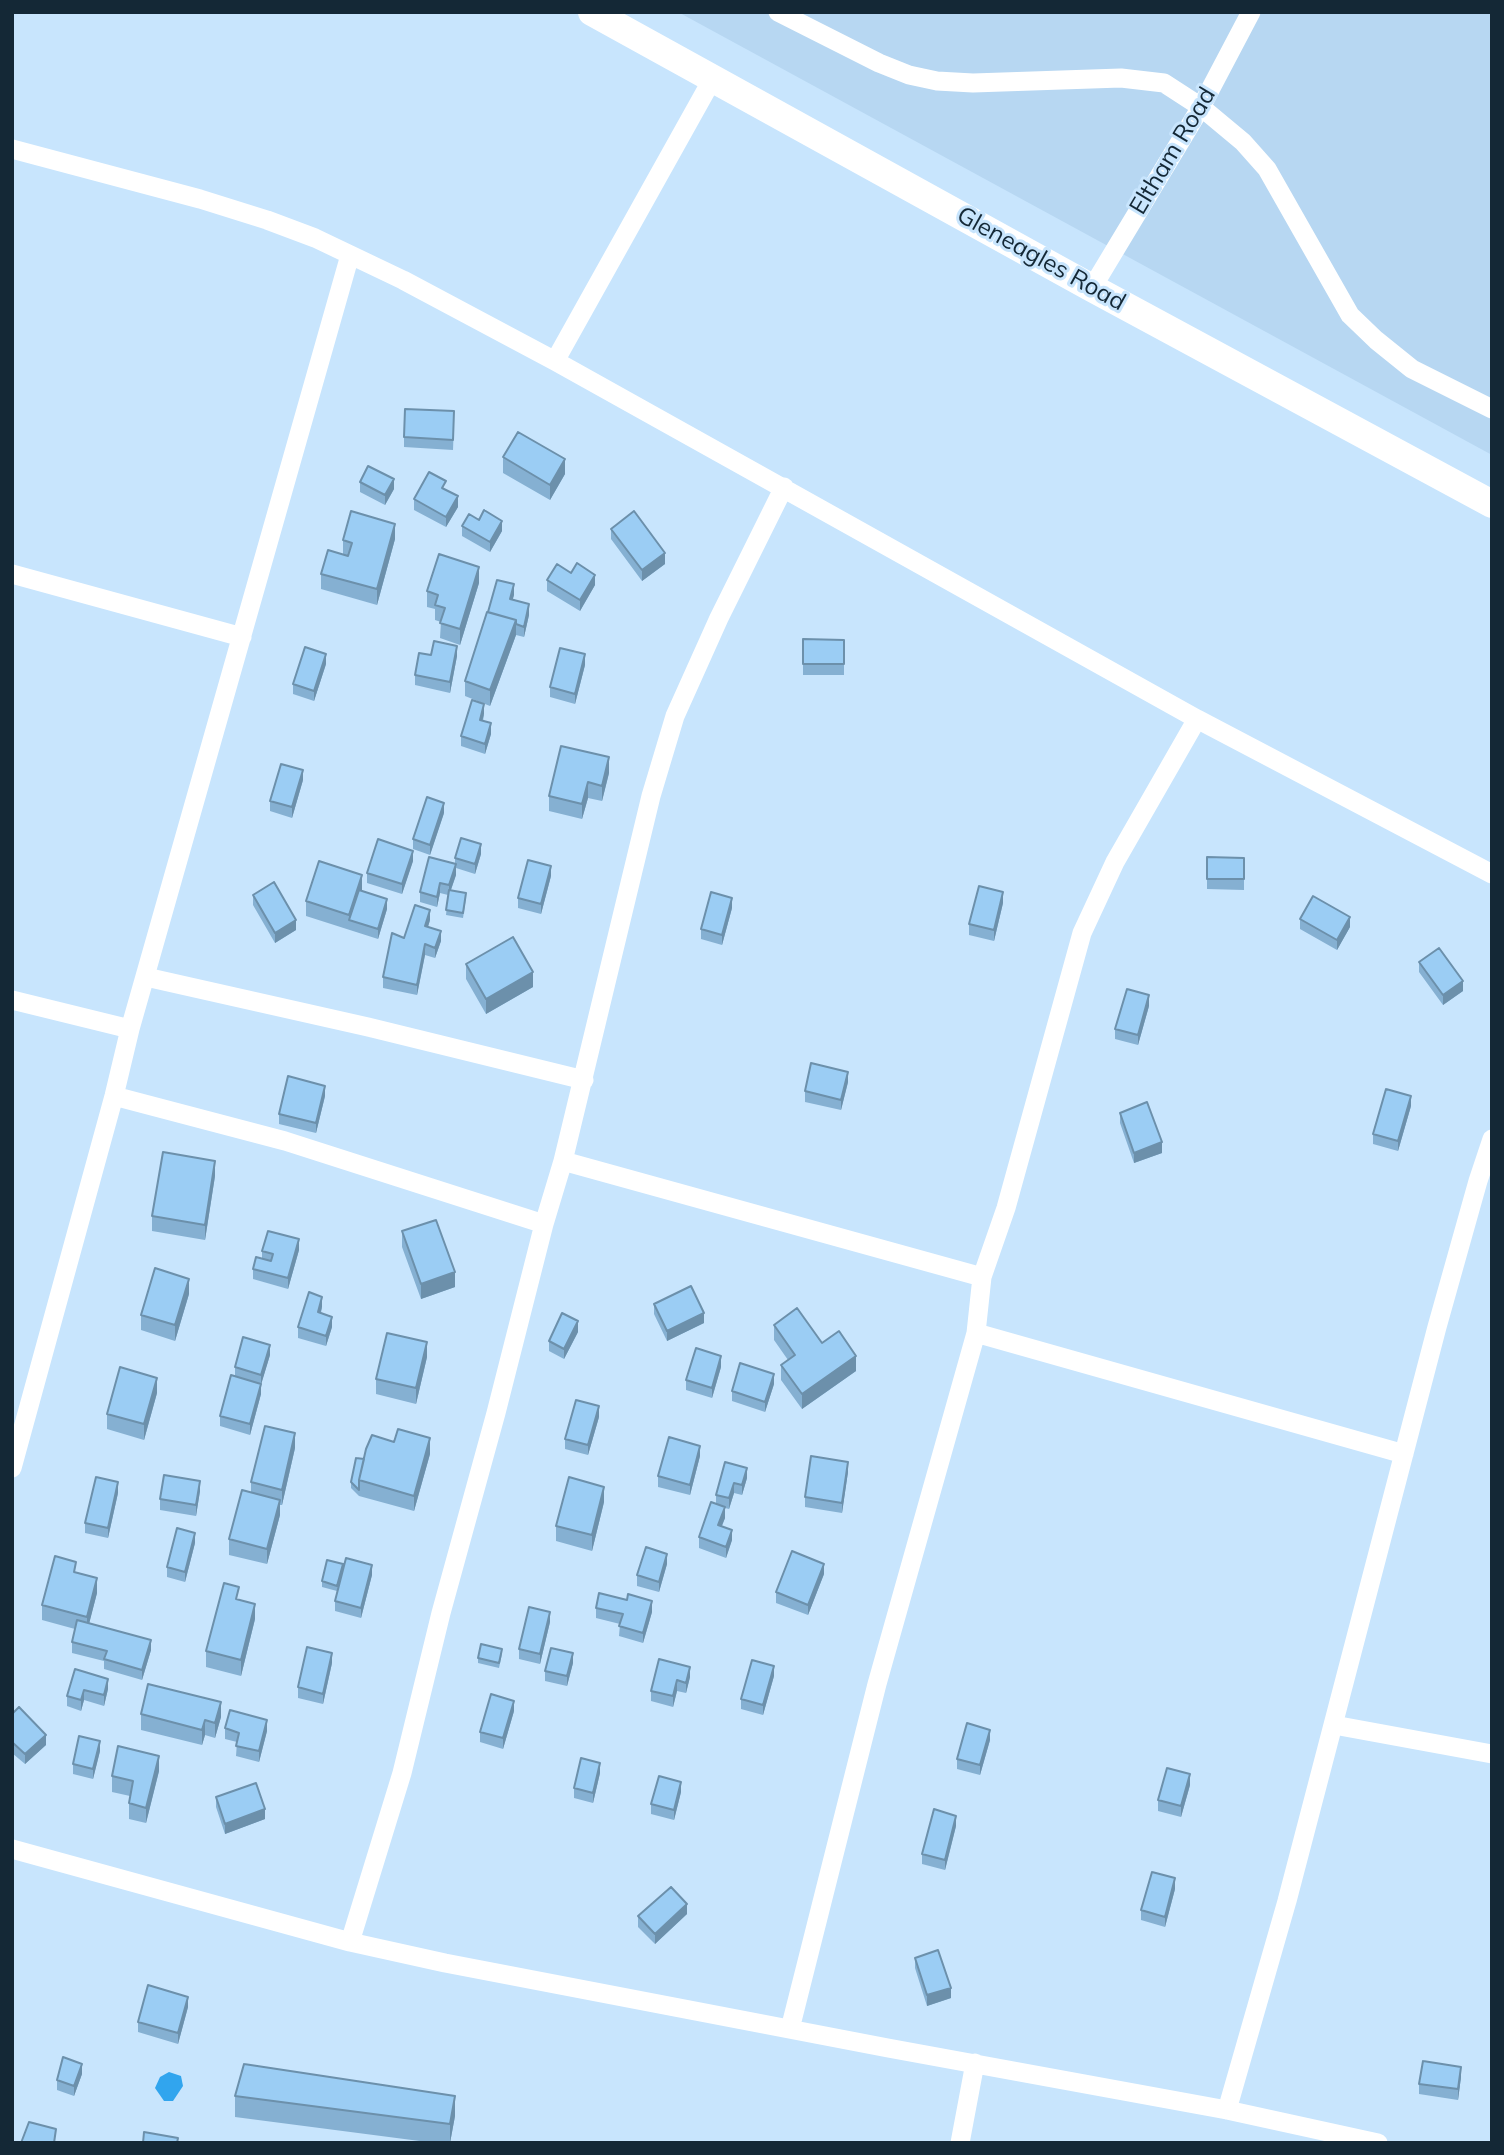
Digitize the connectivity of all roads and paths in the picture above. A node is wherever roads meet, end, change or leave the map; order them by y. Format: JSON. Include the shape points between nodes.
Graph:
{"nodes":[{"id":1,"x":592,"y":12,"type":"edge"},
{"id":2,"x":778,"y":12,"type":"edge"},
{"id":3,"x":1251,"y":12,"type":"edge"},
{"id":4,"x":713,"y":78,"type":"junction"},
{"id":5,"x":1201,"y":107,"type":"junction"},
{"id":6,"x":12,"y":149,"type":"edge"},
{"id":7,"x":349,"y":256,"type":"junction"},
{"id":8,"x":1092,"y":288,"type":"junction"},
{"id":9,"x":555,"y":361,"type":"junction"},
{"id":10,"x":1492,"y":409,"type":"edge"},
{"id":11,"x":784,"y":487,"type":"junction"},
{"id":12,"x":1492,"y":504,"type":"edge"},
{"id":13,"x":12,"y":574,"type":"edge"},
{"id":14,"x":242,"y":637,"type":"junction"},
{"id":15,"x":1197,"y":719,"type":"junction"},
{"id":16,"x":1492,"y":874,"type":"edge"},
{"id":17,"x":146,"y":977,"type":"junction"},
{"id":18,"x":12,"y":1000,"type":"edge"},
{"id":19,"x":130,"y":1029,"type":"junction"},
{"id":20,"x":584,"y":1080,"type":"junction"},
{"id":21,"x":114,"y":1096,"type":"junction"},
{"id":22,"x":1492,"y":1139,"type":"edge"},
{"id":23,"x":564,"y":1161,"type":"junction"},
{"id":24,"x":544,"y":1224,"type":"junction"},
{"id":25,"x":982,"y":1277,"type":"junction"},
{"id":26,"x":976,"y":1333,"type":"junction"},
{"id":27,"x":18,"y":1425,"type":"edge"},
{"id":28,"x":1404,"y":1454,"type":"junction"},
{"id":29,"x":12,"y":1468,"type":"edge"},
{"id":30,"x":1334,"y":1725,"type":"junction"},
{"id":31,"x":1492,"y":1754,"type":"edge"},
{"id":32,"x":12,"y":1849,"type":"edge"},
{"id":33,"x":350,"y":1942,"type":"junction"},
{"id":34,"x":790,"y":2029,"type":"junction"},
{"id":35,"x":975,"y":2063,"type":"junction"},
{"id":36,"x":1227,"y":2110,"type":"junction"},
{"id":37,"x":960,"y":2143,"type":"edge"},
{"id":38,"x":1378,"y":2143,"type":"edge"}],
"edges":[{"from":1,"to":4,"type":"street","name":"Gleneagles Road"},
{"from":2,"to":5,"type":"street","via":[[909,75],[973,83],[1121,78],[1164,83]]},
{"from":3,"to":5,"type":"street","name":"Eltham Road"},
{"from":4,"to":8,"type":"street","name":"Gleneagles Road"},
{"from":4,"to":9,"type":"street"},
{"from":5,"to":8,"type":"street","name":"Eltham Road"},
{"from":5,"to":10,"type":"street","via":[[1267,169],[1350,315],[1412,369]]},
{"from":6,"to":7,"type":"street","via":[[240,212],[315,238]]},
{"from":7,"to":9,"type":"street"},
{"from":7,"to":14,"type":"street"},
{"from":8,"to":12,"type":"street","name":"Gleneagles Road"},
{"from":9,"to":11,"type":"street"},
{"from":11,"to":15,"type":"street"},
{"from":11,"to":20,"type":"street","via":[[675,716],[651,796]]},
{"from":13,"to":14,"type":"street"},
{"from":14,"to":17,"type":"street"},
{"from":15,"to":16,"type":"street"},
{"from":15,"to":25,"type":"street","via":[[1115,862],[1082,933],[1006,1208]]},
{"from":17,"to":19,"type":"street"},
{"from":17,"to":20,"type":"street"},
{"from":18,"to":19,"type":"street"},
{"from":19,"to":21,"type":"street"},
{"from":20,"to":23,"type":"street"},
{"from":21,"to":24,"type":"street","via":[[285,1142]]},
{"from":21,"to":27,"type":"street"},
{"from":22,"to":28,"type":"street"},
{"from":23,"to":24,"type":"street"},
{"from":23,"to":25,"type":"street"},
{"from":24,"to":33,"type":"street","via":[[402,1773]]},
{"from":25,"to":26,"type":"street"},
{"from":26,"to":28,"type":"street"},
{"from":26,"to":34,"type":"street","via":[[877,1684]]},
{"from":27,"to":29,"type":"street"},
{"from":28,"to":30,"type":"street"},
{"from":30,"to":31,"type":"street"},
{"from":30,"to":36,"type":"street"},
{"from":32,"to":33,"type":"street"},
{"from":33,"to":34,"type":"street"},
{"from":34,"to":35,"type":"street"},
{"from":35,"to":36,"type":"street"},
{"from":35,"to":37,"type":"street"},
{"from":36,"to":38,"type":"street"}]}
